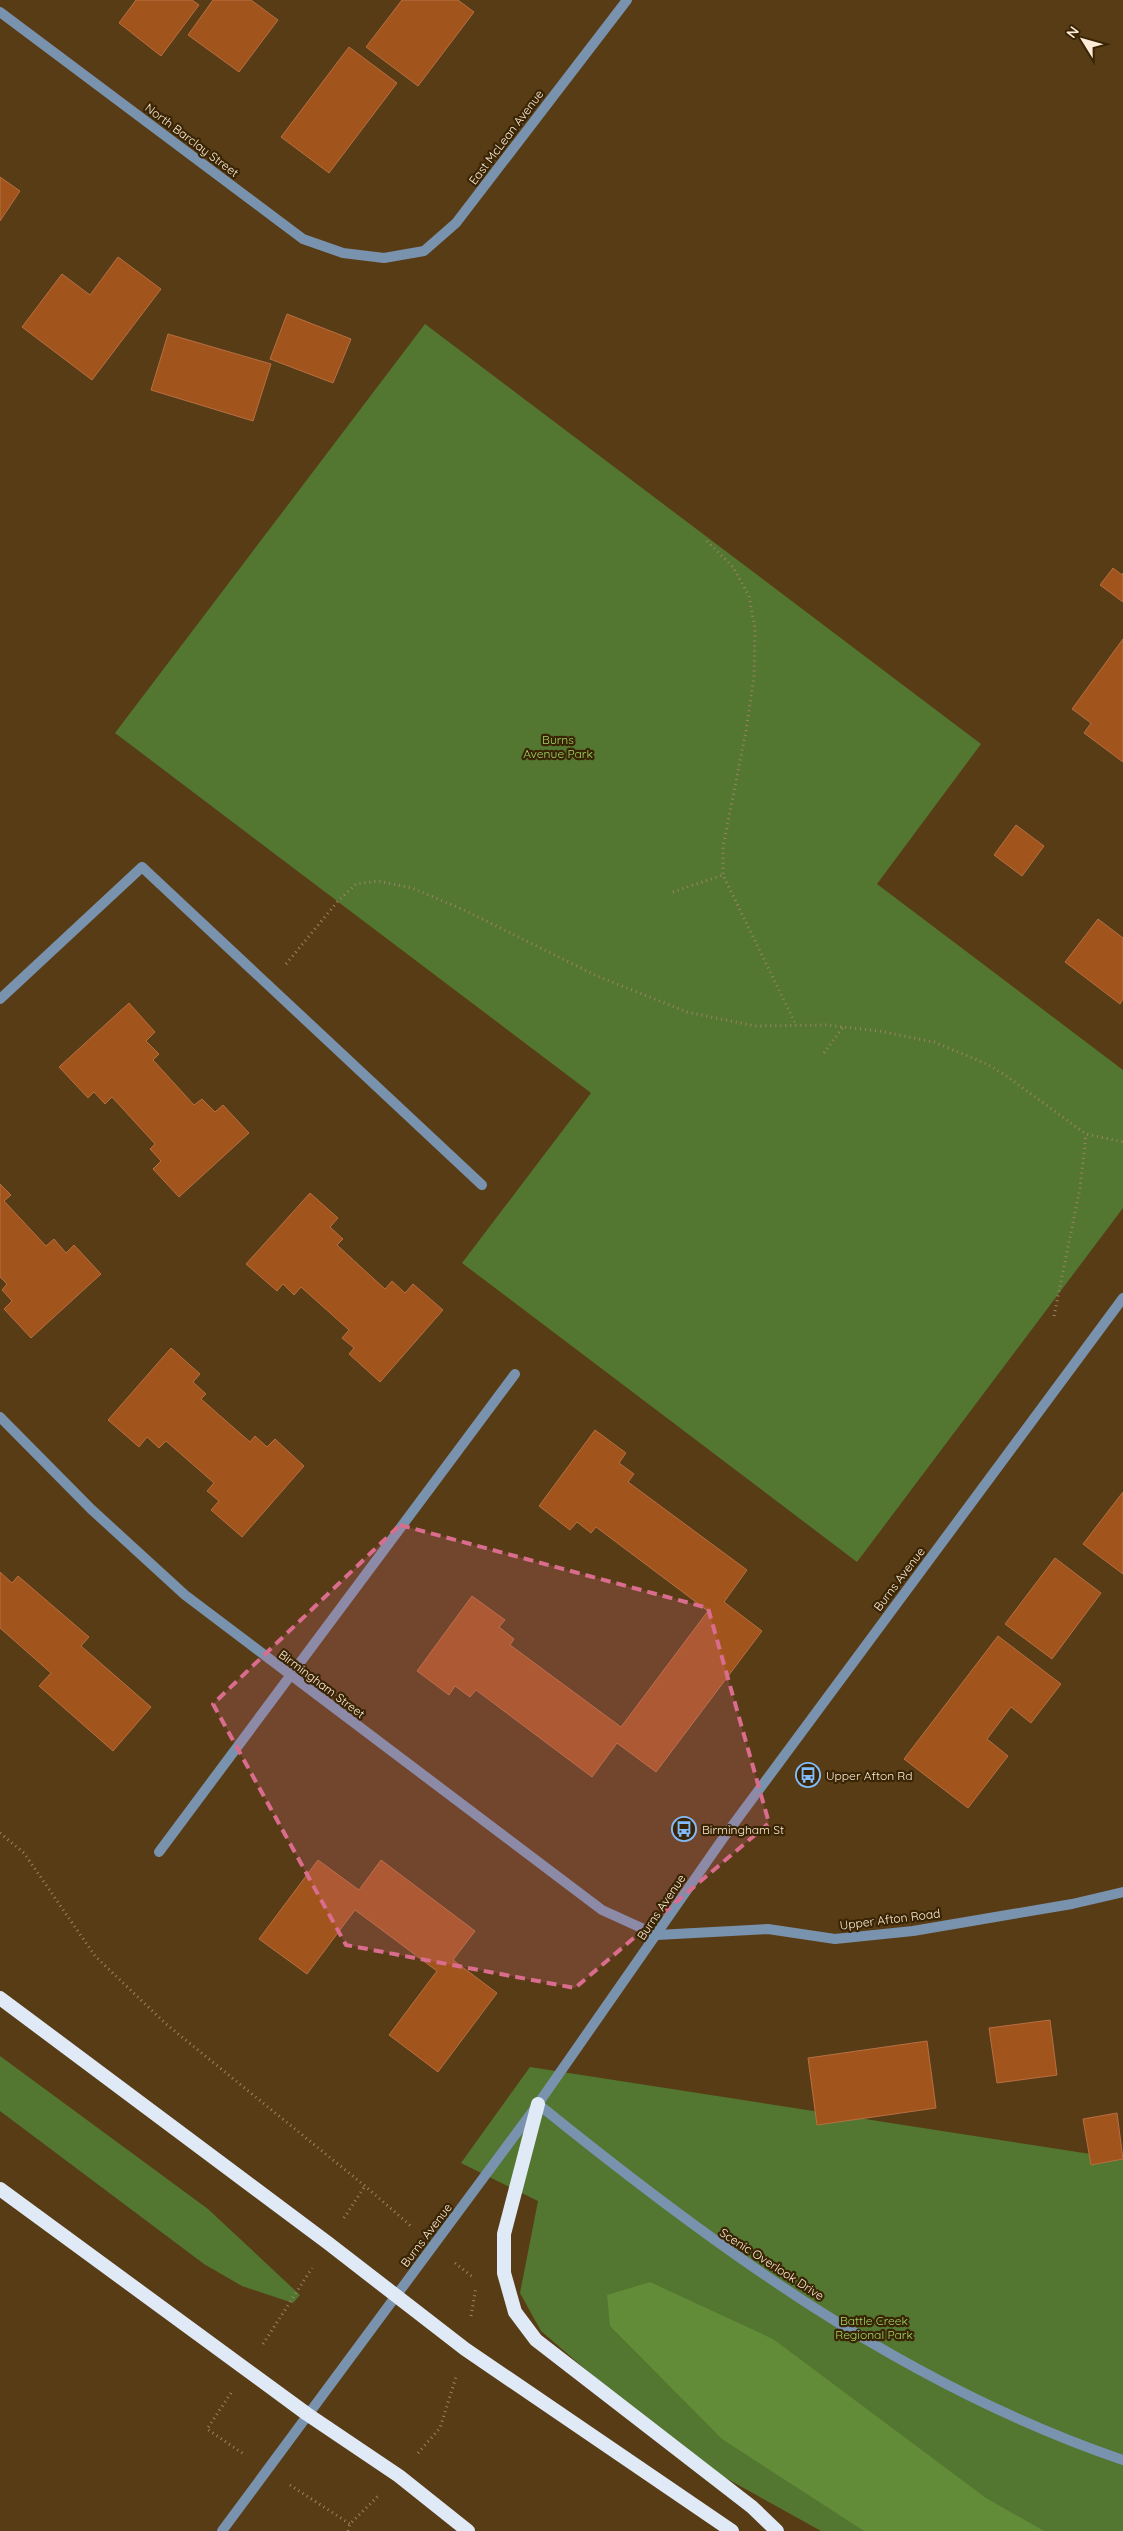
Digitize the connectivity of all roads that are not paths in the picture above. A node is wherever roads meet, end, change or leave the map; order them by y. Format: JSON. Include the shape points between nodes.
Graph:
{"nodes":[{"id":1,"x":626,"y":0,"type":"edge"},
{"id":2,"x":0,"y":12,"type":"edge"},
{"id":3,"x":384,"y":258,"type":"joint"},
{"id":4,"x":0,"y":999,"type":"edge"},
{"id":5,"x":482,"y":1185,"type":"dead end"},
{"id":6,"x":1123,"y":1298,"type":"edge"},
{"id":7,"x":515,"y":1374,"type":"dead end"},
{"id":8,"x":0,"y":1417,"type":"edge"},
{"id":9,"x":290,"y":1676,"type":"junction"},
{"id":10,"x":159,"y":1852,"type":"dead end"},
{"id":11,"x":1123,"y":1892,"type":"edge"},
{"id":12,"x":657,"y":1935,"type":"junction"},
{"id":13,"x":0,"y":1998,"type":"edge"},
{"id":14,"x":538,"y":2104,"type":"junction"},
{"id":15,"x":0,"y":2189,"type":"edge"},
{"id":16,"x":395,"y":2297,"type":"junction"},
{"id":17,"x":307,"y":2414,"type":"junction"},
{"id":18,"x":1123,"y":2460,"type":"edge"},
{"id":19,"x":222,"y":2531,"type":"edge"},
{"id":20,"x":468,"y":2531,"type":"edge"},
{"id":21,"x":732,"y":2531,"type":"edge"},
{"id":22,"x":777,"y":2531,"type":"edge"}],
"edges":[{"from":1,"to":3,"type":"street","name":"East McLean Avenue","via":[[456,223],[424,251]]},
{"from":2,"to":3,"type":"street","name":"North Barclay Street","via":[[303,239],[343,253]]},
{"from":4,"to":5,"type":"street","via":[[142,867]]},
{"from":6,"to":12,"type":"street","name":"Burns Avenue","via":[[724,1837]]},
{"from":7,"to":9,"type":"street"},
{"from":8,"to":9,"type":"street","name":"Birmingham Street","via":[[91,1509],[185,1595]]},
{"from":9,"to":10,"type":"street"},
{"from":9,"to":12,"type":"street","name":"Birmingham Street","via":[[602,1910]]},
{"from":11,"to":12,"type":"street","name":"Upper Afton Road","via":[[1072,1904],[923,1929],[835,1939],[768,1929]]},
{"from":12,"to":14,"type":"street","name":"Burns Avenue"},
{"from":13,"to":16,"type":"highway","via":[[328,2243]]},
{"from":14,"to":16,"type":"street","name":"Burns Avenue"},
{"from":14,"to":18,"type":"street","name":"Scenic Overlook Drive","via":[[725,2250],[865,2340],[974,2399],[1084,2447]]},
{"from":14,"to":22,"type":"highway","via":[[504,2234],[504,2273],[515,2312],[536,2340],[752,2507]]},
{"from":15,"to":17,"type":"highway"},
{"from":16,"to":17,"type":"street","name":"Burns Avenue"},
{"from":16,"to":21,"type":"highway","via":[[465,2350]]},
{"from":17,"to":19,"type":"street","name":"Burns Avenue"},
{"from":17,"to":20,"type":"highway","via":[[399,2476]]}]}
